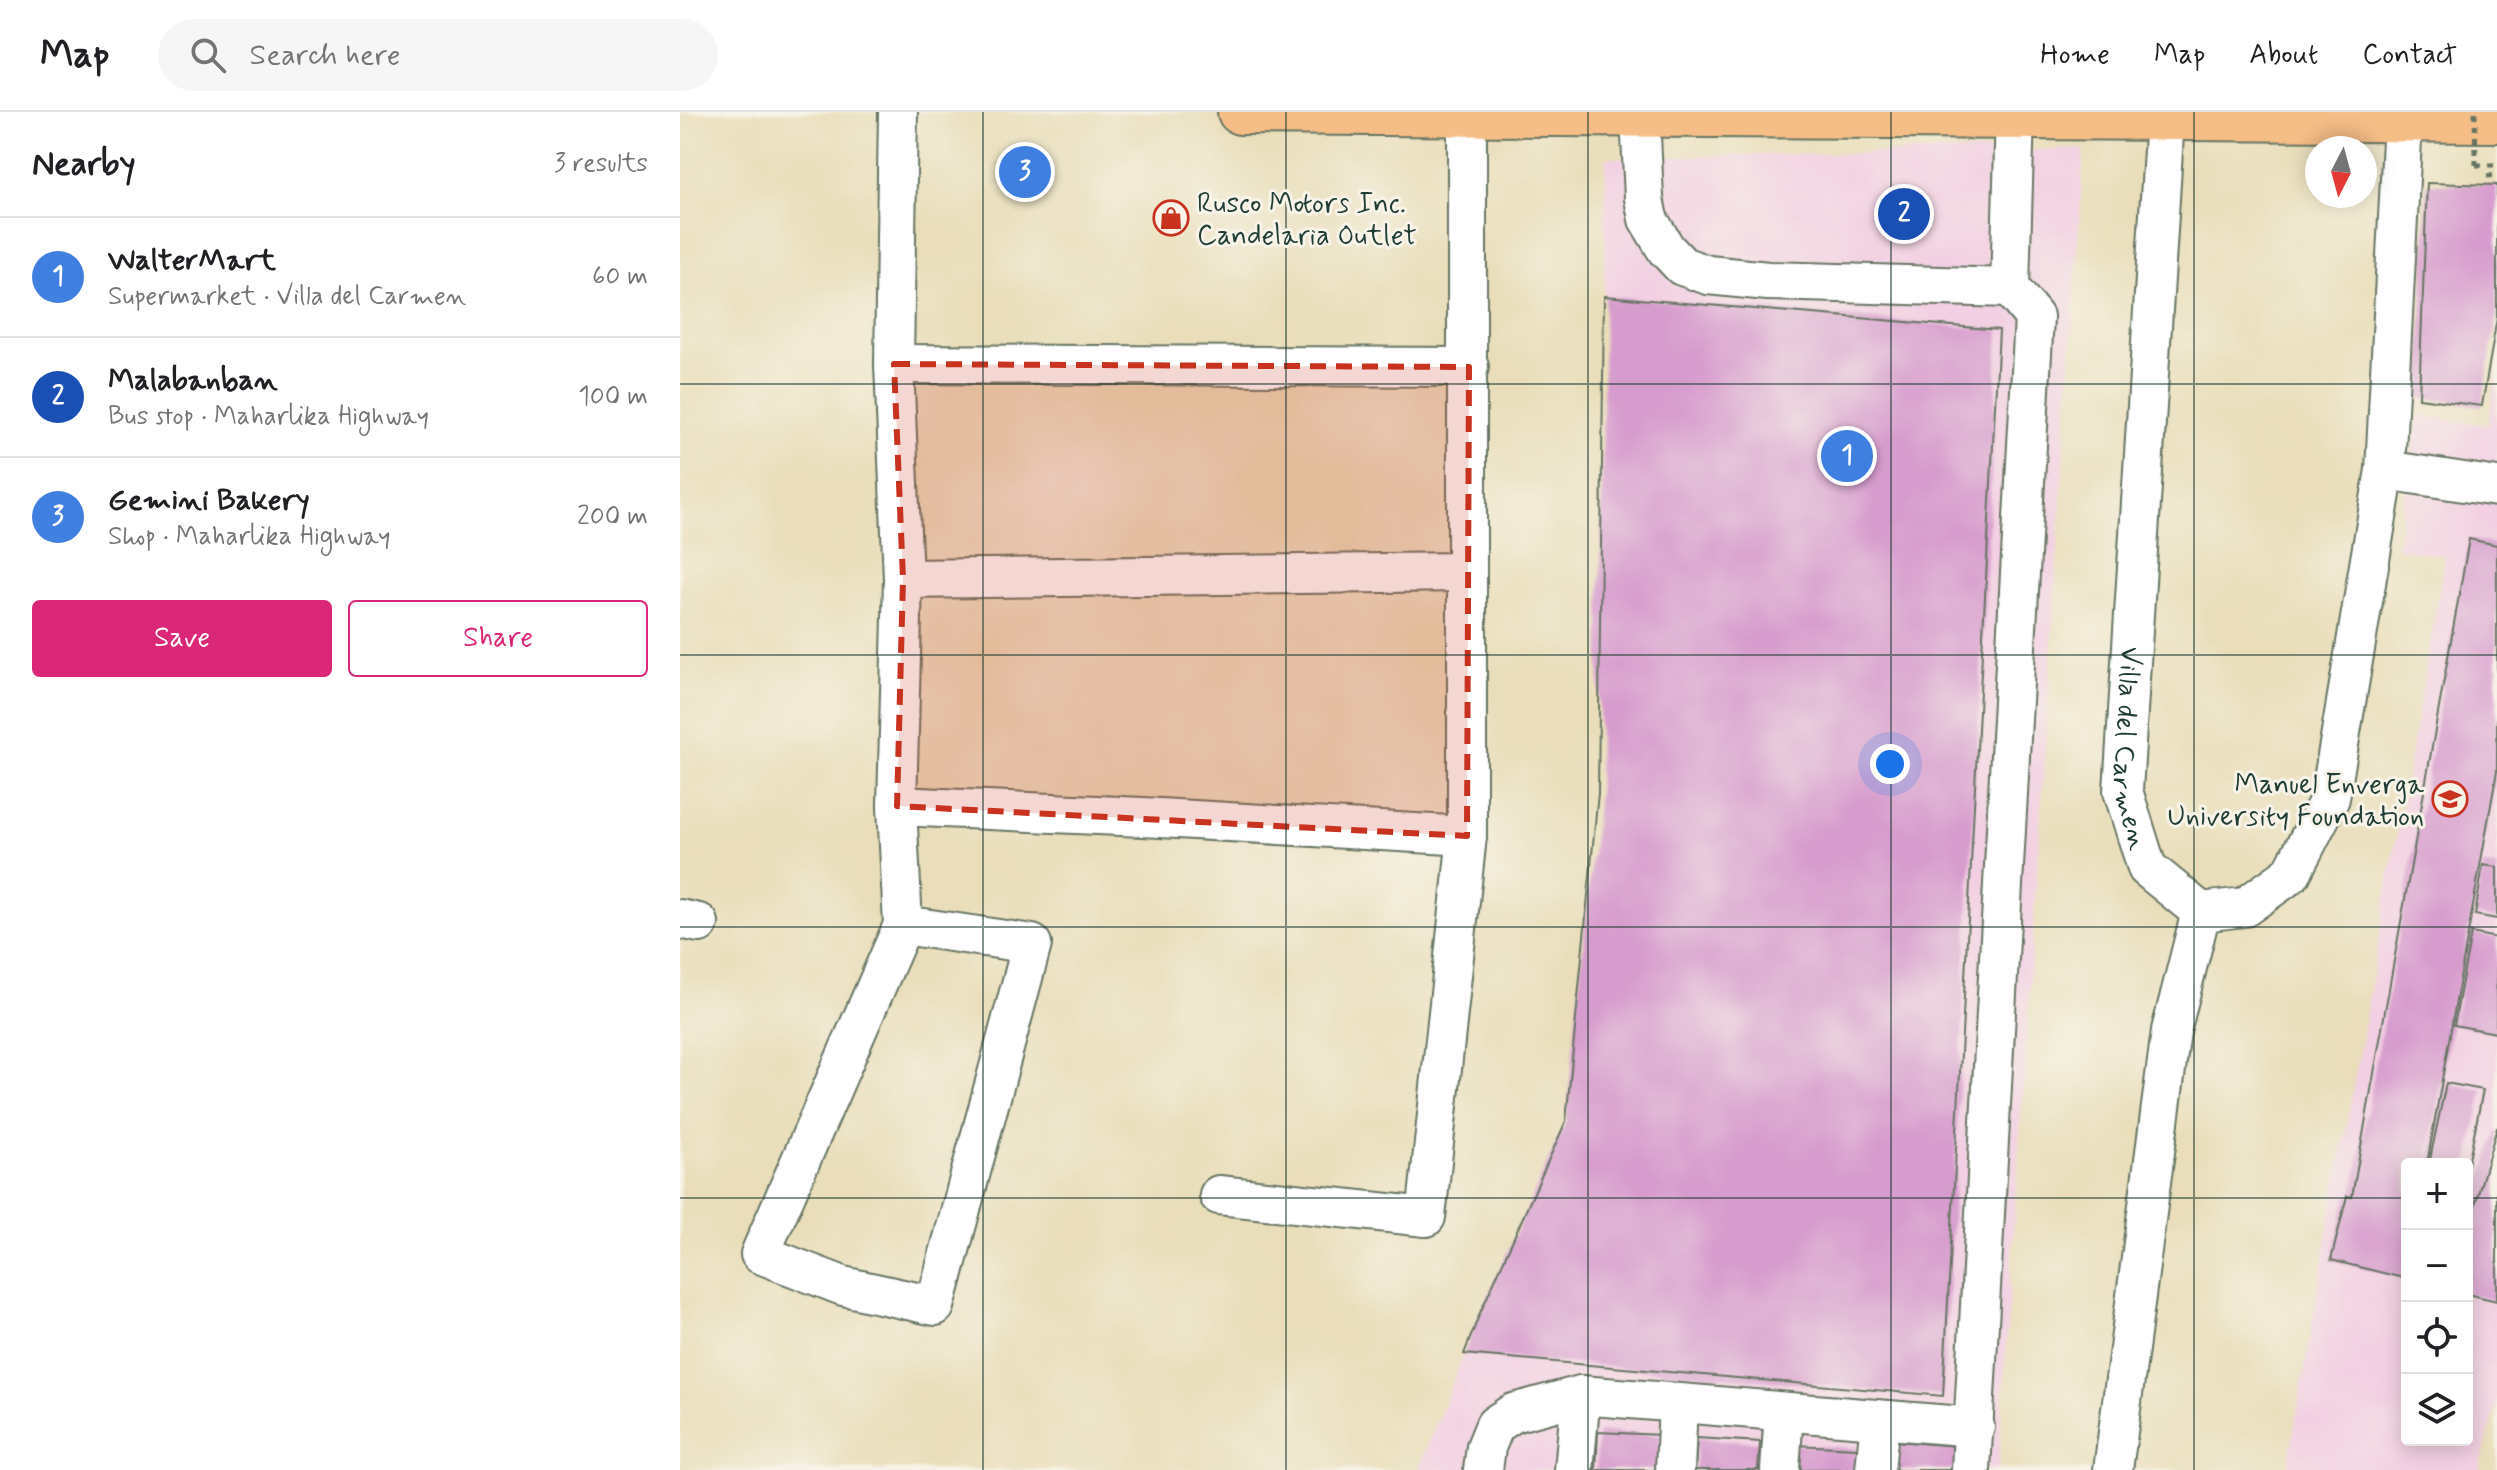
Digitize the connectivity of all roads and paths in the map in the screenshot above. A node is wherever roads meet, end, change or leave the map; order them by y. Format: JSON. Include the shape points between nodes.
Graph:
{"nodes":[{"id":1,"x":898,"y":112,"type":"edge"},
{"id":2,"x":1240,"y":112,"type":"edge"},
{"id":3,"x":2475,"y":112,"type":"edge"},
{"id":4,"x":1467,"y":114,"type":"edge"},
{"id":5,"x":1787,"y":114,"type":"edge"},
{"id":6,"x":1905,"y":114,"type":"edge"},
{"id":7,"x":1640,"y":115,"type":"junction"},
{"id":8,"x":2014,"y":115,"type":"edge"},
{"id":9,"x":2165,"y":118,"type":"junction"},
{"id":10,"x":2403,"y":120,"type":"junction"},
{"id":11,"x":2497,"y":120,"type":"edge"},
{"id":12,"x":2497,"y":165,"type":"edge"},
{"id":13,"x":2497,"y":175,"type":"edge"},
{"id":14,"x":2487,"y":176,"type":"dead end"},
{"id":15,"x":2010,"y":288,"type":"junction"},
{"id":16,"x":894,"y":364,"type":"junction"},
{"id":17,"x":1469,"y":367,"type":"junction"},
{"id":18,"x":2385,"y":470,"type":"junction"},
{"id":19,"x":2497,"y":487,"type":"edge"},
{"id":20,"x":1466,"y":572,"type":"junction"},
{"id":21,"x":903,"y":579,"type":"junction"},
{"id":22,"x":897,"y":806,"type":"junction"},
{"id":23,"x":1467,"y":836,"type":"junction"},
{"id":24,"x":2201,"y":912,"type":"junction"},
{"id":25,"x":903,"y":925,"type":"junction"},
{"id":26,"x":1219,"y":1195,"type":"dead end"},
{"id":27,"x":1581,"y":1395,"type":"junction"},
{"id":28,"x":1678,"y":1403,"type":"junction"},
{"id":29,"x":1784,"y":1412,"type":"junction"},
{"id":30,"x":1880,"y":1420,"type":"junction"},
{"id":31,"x":1975,"y":1427,"type":"junction"},
{"id":32,"x":1483,"y":1470,"type":"edge"},
{"id":33,"x":1574,"y":1470,"type":"edge"},
{"id":34,"x":1675,"y":1470,"type":"edge"},
{"id":35,"x":1780,"y":1470,"type":"edge"},
{"id":36,"x":1875,"y":1470,"type":"edge"},
{"id":37,"x":1971,"y":1470,"type":"edge"},
{"id":38,"x":2113,"y":1470,"type":"edge"}],
"edges":[{"from":1,"to":16,"type":"street"},
{"from":2,"to":4,"type":"main road"},
{"from":3,"to":12,"type":"path","bridge":true,"via":[[2476,165]]},
{"from":4,"to":7,"type":"main road"},
{"from":4,"to":17,"type":"street"},
{"from":5,"to":6,"type":"main road"},
{"from":5,"to":7,"type":"main road"},
{"from":6,"to":8,"type":"main road"},
{"from":7,"to":15,"type":"street","via":[[1648,219],[1682,266],[1708,275],[1768,281]]},
{"from":8,"to":9,"type":"main road"},
{"from":8,"to":15,"type":"street"},
{"from":9,"to":10,"type":"main road"},
{"from":9,"to":24,"type":"street","name":"Villa del Carmen","via":[[2123,791],[2147,868]]},
{"from":10,"to":11,"type":"main road"},
{"from":10,"to":18,"type":"street"},
{"from":13,"to":14,"type":"path"},
{"from":15,"to":31,"type":"street","via":[[2034,317]]},
{"from":16,"to":17,"type":"street"},
{"from":16,"to":21,"type":"street"},
{"from":17,"to":20,"type":"street"},
{"from":18,"to":19,"type":"street"},
{"from":18,"to":24,"type":"street","via":[[2330,798],[2291,874],[2245,907]]},
{"from":20,"to":21,"type":"street"},
{"from":20,"to":23,"type":"street"},
{"from":21,"to":22,"type":"street"},
{"from":22,"to":23,"type":"street"},
{"from":22,"to":25,"type":"street"},
{"from":23,"to":26,"type":"street","via":[[1426,1217]]},
{"from":24,"to":38,"type":"street","via":[[2171,1031]]},
{"from":25,"to":25,"type":"street","via":[[1032,944],[935,1306],[843,1286],[760,1254]]},
{"from":27,"to":28,"type":"street"},
{"from":27,"to":32,"type":"street","via":[[1513,1413],[1495,1425]]},
{"from":27,"to":33,"type":"street"},
{"from":28,"to":29,"type":"street"},
{"from":28,"to":34,"type":"street"},
{"from":29,"to":30,"type":"street"},
{"from":29,"to":35,"type":"street"},
{"from":30,"to":31,"type":"street"},
{"from":30,"to":36,"type":"street"},
{"from":31,"to":37,"type":"street"}]}
